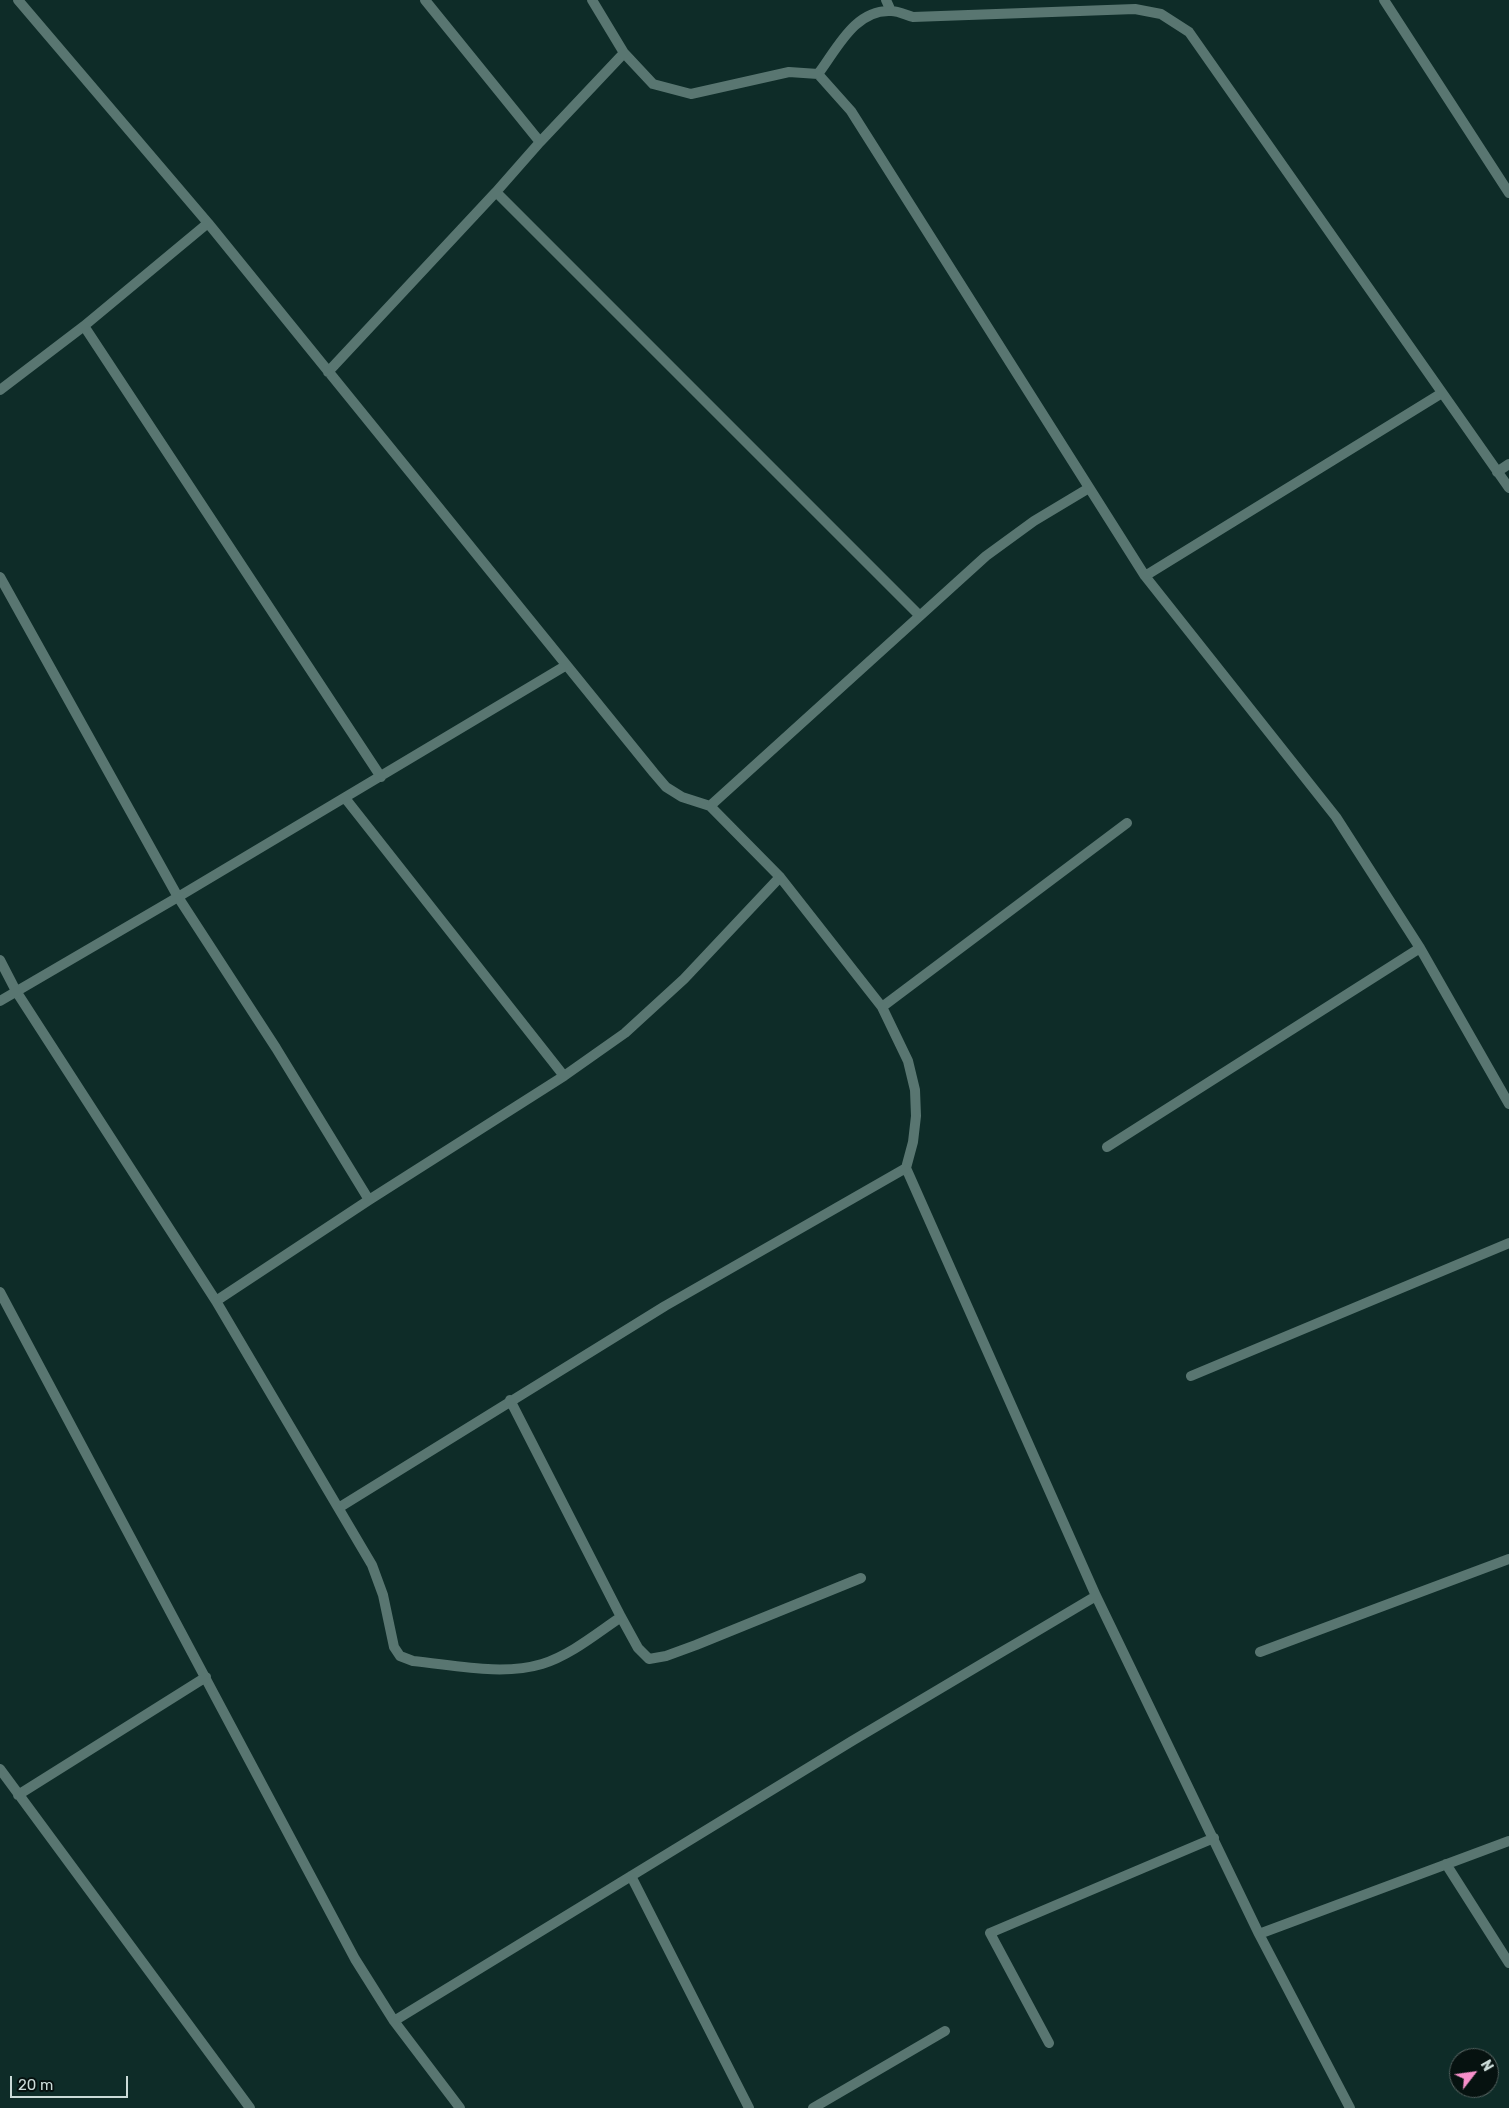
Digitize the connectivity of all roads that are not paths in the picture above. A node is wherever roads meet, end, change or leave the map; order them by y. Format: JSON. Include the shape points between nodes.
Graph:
{"nodes":[{"id":1,"x":18,"y":0,"type":"edge"},
{"id":2,"x":425,"y":0,"type":"edge"},
{"id":3,"x":592,"y":0,"type":"edge"},
{"id":4,"x":886,"y":0,"type":"edge"},
{"id":5,"x":1384,"y":0,"type":"edge"},
{"id":6,"x":891,"y":11,"type":"junction"},
{"id":7,"x":624,"y":53,"type":"junction"},
{"id":8,"x":818,"y":74,"type":"junction"},
{"id":9,"x":540,"y":142,"type":"junction"},
{"id":10,"x":496,"y":192,"type":"junction"},
{"id":11,"x":1509,"y":193,"type":"edge"},
{"id":12,"x":208,"y":222,"type":"junction"},
{"id":13,"x":84,"y":326,"type":"junction"},
{"id":14,"x":328,"y":372,"type":"junction"},
{"id":15,"x":0,"y":390,"type":"edge"},
{"id":16,"x":1442,"y":393,"type":"junction"},
{"id":17,"x":1509,"y":464,"type":"edge"},
{"id":18,"x":1497,"y":472,"type":"junction"},
{"id":19,"x":1089,"y":488,"type":"junction"},
{"id":20,"x":1509,"y":488,"type":"edge"},
{"id":21,"x":1145,"y":576,"type":"junction"},
{"id":22,"x":0,"y":577,"type":"edge"},
{"id":23,"x":919,"y":615,"type":"junction"},
{"id":24,"x":566,"y":666,"type":"junction"},
{"id":25,"x":381,"y":777,"type":"junction"},
{"id":26,"x":345,"y":798,"type":"junction"},
{"id":27,"x":710,"y":806,"type":"junction"},
{"id":28,"x":1127,"y":823,"type":"dead end"},
{"id":29,"x":780,"y":877,"type":"junction"},
{"id":30,"x":178,"y":897,"type":"junction"},
{"id":31,"x":1420,"y":948,"type":"junction"},
{"id":32,"x":0,"y":960,"type":"edge"},
{"id":33,"x":16,"y":991,"type":"junction"},
{"id":34,"x":0,"y":1001,"type":"edge"},
{"id":35,"x":882,"y":1007,"type":"junction"},
{"id":36,"x":564,"y":1076,"type":"junction"},
{"id":37,"x":1509,"y":1104,"type":"edge"},
{"id":38,"x":1107,"y":1148,"type":"dead end"},
{"id":39,"x":906,"y":1168,"type":"junction"},
{"id":40,"x":369,"y":1200,"type":"junction"},
{"id":41,"x":1509,"y":1244,"type":"edge"},
{"id":42,"x":0,"y":1292,"type":"edge"},
{"id":43,"x":216,"y":1301,"type":"junction"},
{"id":44,"x":1191,"y":1376,"type":"dead end"},
{"id":45,"x":510,"y":1400,"type":"junction"},
{"id":46,"x":340,"y":1508,"type":"junction"},
{"id":47,"x":1509,"y":1559,"type":"edge"},
{"id":48,"x":861,"y":1578,"type":"dead end"},
{"id":49,"x":1096,"y":1596,"type":"junction"},
{"id":50,"x":621,"y":1617,"type":"junction"},
{"id":51,"x":1260,"y":1652,"type":"dead end"},
{"id":52,"x":206,"y":1677,"type":"junction"},
{"id":53,"x":0,"y":1769,"type":"edge"},
{"id":54,"x":18,"y":1795,"type":"junction"},
{"id":55,"x":1214,"y":1838,"type":"junction"},
{"id":56,"x":1509,"y":1841,"type":"edge"},
{"id":57,"x":1446,"y":1864,"type":"junction"},
{"id":58,"x":631,"y":1876,"type":"junction"},
{"id":59,"x":1259,"y":1934,"type":"junction"},
{"id":60,"x":1509,"y":1963,"type":"edge"},
{"id":61,"x":394,"y":2021,"type":"junction"},
{"id":62,"x":944,"y":2031,"type":"dead end"},
{"id":63,"x":1049,"y":2043,"type":"dead end"},
{"id":64,"x":250,"y":2108,"type":"edge"},
{"id":65,"x":460,"y":2108,"type":"edge"},
{"id":66,"x":749,"y":2108,"type":"edge"},
{"id":67,"x":813,"y":2108,"type":"edge"},
{"id":68,"x":1350,"y":2108,"type":"edge"}],
"edges":[{"from":1,"to":12,"type":"street"},
{"from":2,"to":9,"type":"street"},
{"from":3,"to":7,"type":"street"},
{"from":4,"to":6,"type":"street"},
{"from":5,"to":11,"type":"street"},
{"from":6,"to":8,"type":"street","via":[[870,14],[855,23]]},
{"from":6,"to":16,"type":"street","via":[[913,17],[1135,9],[1160,14],[1189,32]]},
{"from":7,"to":8,"type":"street","via":[[653,84],[690,94],[789,72]]},
{"from":7,"to":9,"type":"street"},
{"from":8,"to":19,"type":"street","via":[[850,111]]},
{"from":9,"to":10,"type":"street"},
{"from":10,"to":14,"type":"street"},
{"from":10,"to":23,"type":"street"},
{"from":12,"to":13,"type":"street"},
{"from":12,"to":14,"type":"street"},
{"from":13,"to":15,"type":"street"},
{"from":13,"to":25,"type":"street"},
{"from":14,"to":24,"type":"street"},
{"from":16,"to":18,"type":"street"},
{"from":16,"to":21,"type":"street"},
{"from":17,"to":18,"type":"street"},
{"from":18,"to":20,"type":"street"},
{"from":19,"to":21,"type":"street"},
{"from":19,"to":23,"type":"street","via":[[1034,521],[986,556]]},
{"from":21,"to":31,"type":"street","via":[[1336,818]]},
{"from":22,"to":30,"type":"street"},
{"from":23,"to":27,"type":"street"},
{"from":24,"to":25,"type":"street"},
{"from":24,"to":27,"type":"street","via":[[666,787],[682,798]]},
{"from":25,"to":26,"type":"street"},
{"from":26,"to":30,"type":"street"},
{"from":26,"to":36,"type":"street"},
{"from":27,"to":29,"type":"street"},
{"from":28,"to":35,"type":"street"},
{"from":29,"to":35,"type":"street"},
{"from":29,"to":36,"type":"street","via":[[684,979],[624,1033]]},
{"from":30,"to":33,"type":"street"},
{"from":30,"to":40,"type":"street"},
{"from":31,"to":37,"type":"street"},
{"from":31,"to":38,"type":"street"},
{"from":32,"to":33,"type":"street"},
{"from":33,"to":34,"type":"street"},
{"from":33,"to":43,"type":"street"},
{"from":35,"to":39,"type":"street","via":[[908,1061],[914,1090],[916,1116]]},
{"from":36,"to":40,"type":"street"},
{"from":39,"to":45,"type":"street","via":[[664,1306]]},
{"from":39,"to":49,"type":"street"},
{"from":40,"to":43,"type":"street"},
{"from":41,"to":44,"type":"street"},
{"from":42,"to":52,"type":"street"},
{"from":43,"to":46,"type":"street"},
{"from":45,"to":46,"type":"street"},
{"from":45,"to":50,"type":"street"},
{"from":46,"to":50,"type":"street","via":[[372,1565],[383,1594],[394,1647],[400,1656],[413,1661],[506,1669],[543,1664],[575,1648]]},
{"from":47,"to":51,"type":"street"},
{"from":48,"to":50,"type":"street","via":[[696,1645],[649,1659],[638,1648]]},
{"from":49,"to":55,"type":"street"},
{"from":49,"to":58,"type":"street"},
{"from":52,"to":54,"type":"street"},
{"from":52,"to":61,"type":"street","via":[[355,1959]]},
{"from":53,"to":54,"type":"street"},
{"from":54,"to":64,"type":"street"},
{"from":55,"to":59,"type":"street"},
{"from":55,"to":63,"type":"street","via":[[990,1933]]},
{"from":56,"to":57,"type":"street"},
{"from":57,"to":59,"type":"street"},
{"from":57,"to":60,"type":"street"},
{"from":58,"to":61,"type":"street"},
{"from":58,"to":66,"type":"street"},
{"from":59,"to":68,"type":"street"},
{"from":61,"to":65,"type":"street"},
{"from":62,"to":67,"type":"street"}]}
